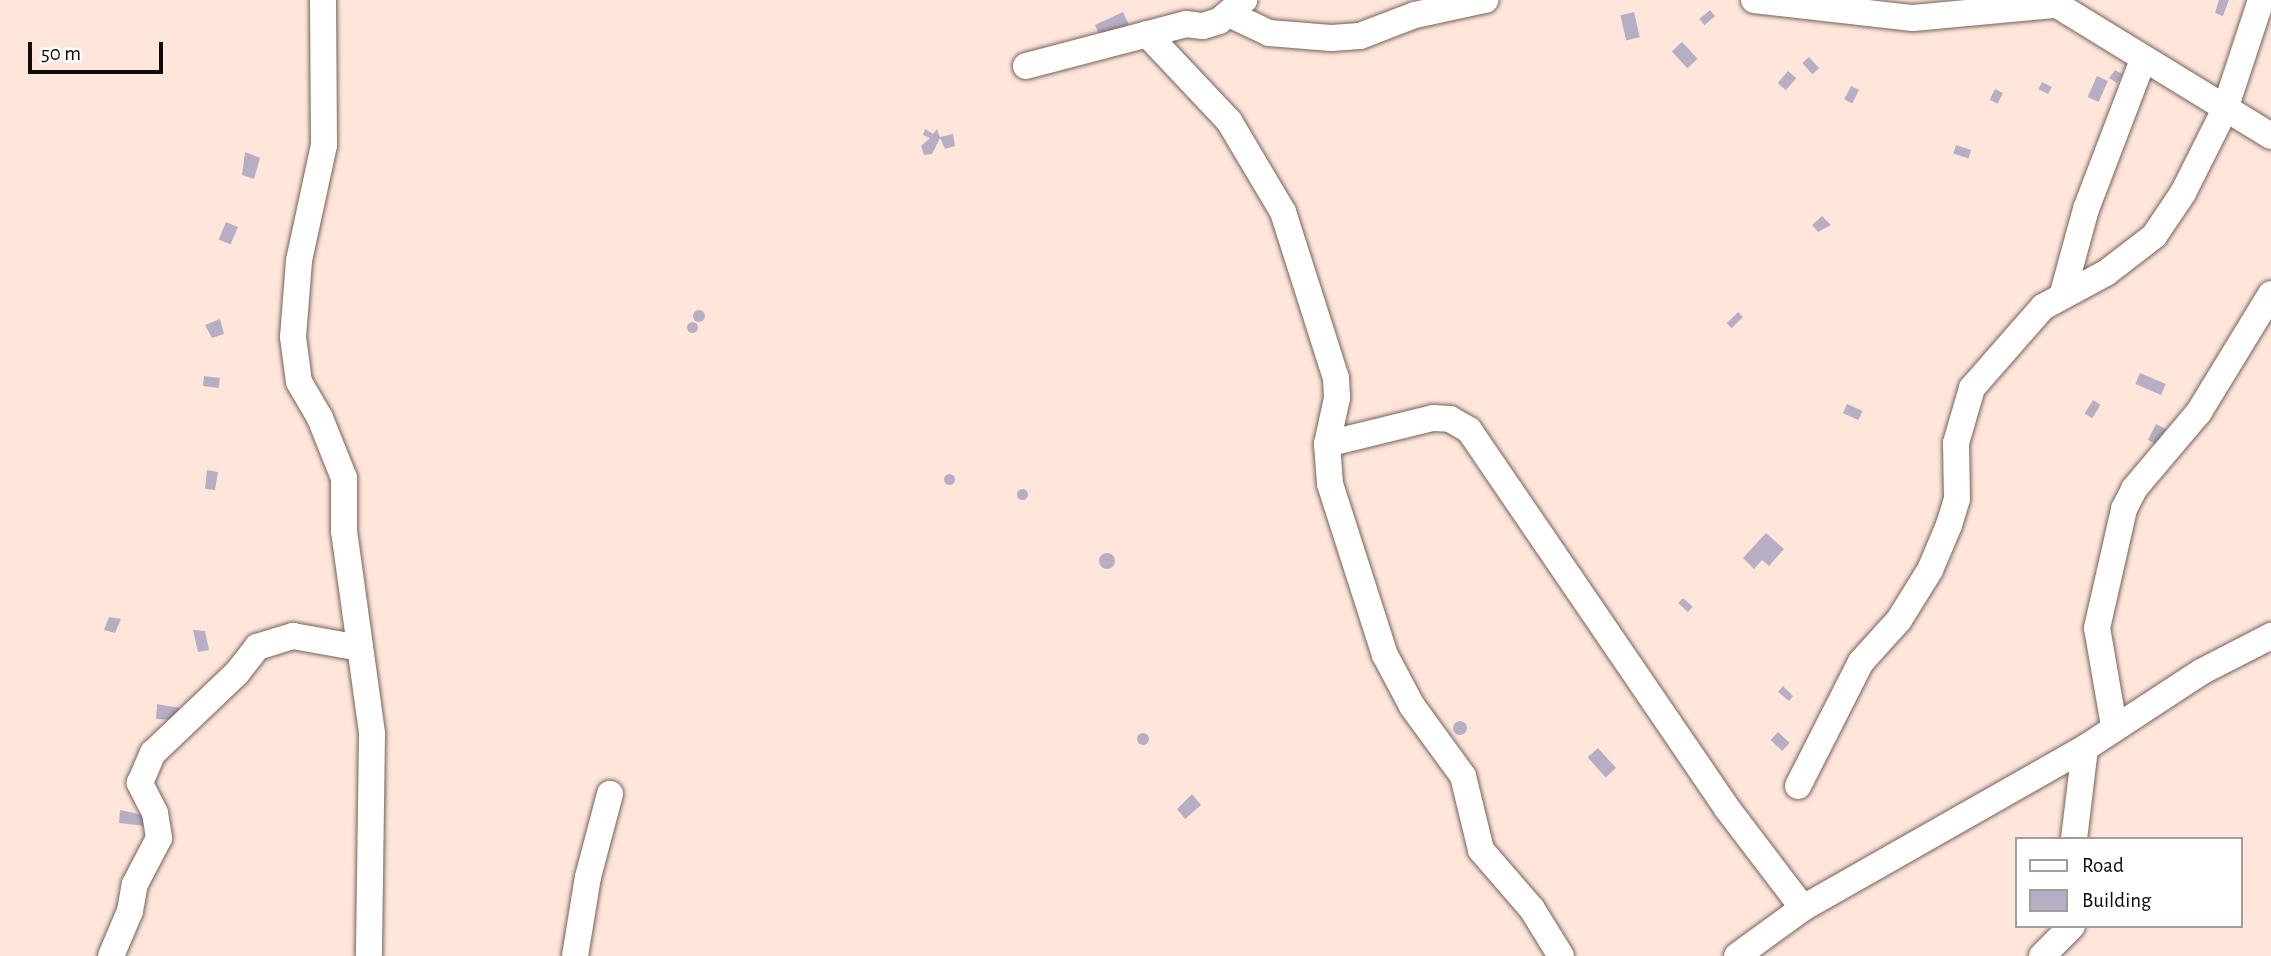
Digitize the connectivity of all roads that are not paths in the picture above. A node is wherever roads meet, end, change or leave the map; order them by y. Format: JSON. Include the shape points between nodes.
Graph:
{"nodes":[{"id":1,"x":323,"y":0,"type":"edge"},
{"id":2,"x":1485,"y":0,"type":"edge"},
{"id":3,"x":1754,"y":0,"type":"edge"},
{"id":4,"x":2261,"y":0,"type":"edge"},
{"id":5,"x":2051,"y":3,"type":"edge"},
{"id":6,"x":1237,"y":7,"type":"edge"},
{"id":7,"x":1147,"y":34,"type":"junction"},
{"id":8,"x":2143,"y":60,"type":"junction"},
{"id":9,"x":1026,"y":66,"type":"dead end"},
{"id":10,"x":2225,"y":110,"type":"junction"},
{"id":11,"x":2271,"y":136,"type":"edge"},
{"id":12,"x":2063,"y":293,"type":"junction"},
{"id":13,"x":2271,"y":294,"type":"edge"},
{"id":14,"x":1327,"y":444,"type":"junction"},
{"id":15,"x":2271,"y":636,"type":"edge"},
{"id":16,"x":360,"y":648,"type":"junction"},
{"id":17,"x":2114,"y":726,"type":"junction"},
{"id":18,"x":2085,"y":748,"type":"junction"},
{"id":19,"x":1798,"y":786,"type":"dead end"},
{"id":20,"x":610,"y":794,"type":"dead end"},
{"id":21,"x":2074,"y":837,"type":"edge"},
{"id":22,"x":1803,"y":908,"type":"junction"},
{"id":23,"x":2070,"y":928,"type":"edge"},
{"id":24,"x":111,"y":956,"type":"edge"},
{"id":25,"x":369,"y":956,"type":"edge"},
{"id":26,"x":575,"y":956,"type":"edge"},
{"id":27,"x":1561,"y":956,"type":"edge"},
{"id":28,"x":1737,"y":956,"type":"edge"},
{"id":29,"x":2042,"y":956,"type":"edge"}],
"edges":[{"from":1,"to":16,"type":"street","via":[[324,145],[299,261],[293,337],[299,382],[320,418],[344,478],[344,531]]},
{"from":2,"to":6,"type":"street","via":[[1415,15],[1360,36],[1331,38],[1269,33]]},
{"from":3,"to":5,"type":"street","via":[[1913,18]]},
{"from":4,"to":10,"type":"street"},
{"from":5,"to":8,"type":"street"},
{"from":6,"to":7,"type":"street","via":[[1203,26],[1186,24]]},
{"from":7,"to":9,"type":"street"},
{"from":7,"to":14,"type":"street","via":[[1229,121],[1283,212],[1336,378],[1337,398]]},
{"from":8,"to":10,"type":"street"},
{"from":8,"to":12,"type":"street","via":[[2086,209]]},
{"from":10,"to":11,"type":"street"},
{"from":10,"to":12,"type":"street","via":[[2183,193],[2154,236],[2106,273]]},
{"from":12,"to":19,"type":"street","via":[[2042,307],[1972,388],[1956,443],[1957,499],[1930,570],[1899,620],[1861,662]]},
{"from":13,"to":17,"type":"street","via":[[2199,412],[2134,489],[2124,509],[2097,628]]},
{"from":14,"to":22,"type":"street","via":[[1433,418],[1450,419],[1469,430],[1712,787]]},
{"from":14,"to":27,"type":"street","via":[[1330,484],[1385,656],[1412,706],[1466,783],[1481,850],[1532,909]]},
{"from":15,"to":17,"type":"street","via":[[2201,672]]},
{"from":16,"to":24,"type":"street","via":[[293,636],[257,646],[237,674],[153,753],[140,783],[155,813],[159,838],[135,884],[130,911]]},
{"from":16,"to":25,"type":"street","via":[[372,734]]},
{"from":17,"to":18,"type":"street"},
{"from":18,"to":21,"type":"street"},
{"from":18,"to":22,"type":"street"},
{"from":20,"to":26,"type":"street","via":[[588,877]]},
{"from":22,"to":28,"type":"street"},
{"from":23,"to":29,"type":"street"}]}
